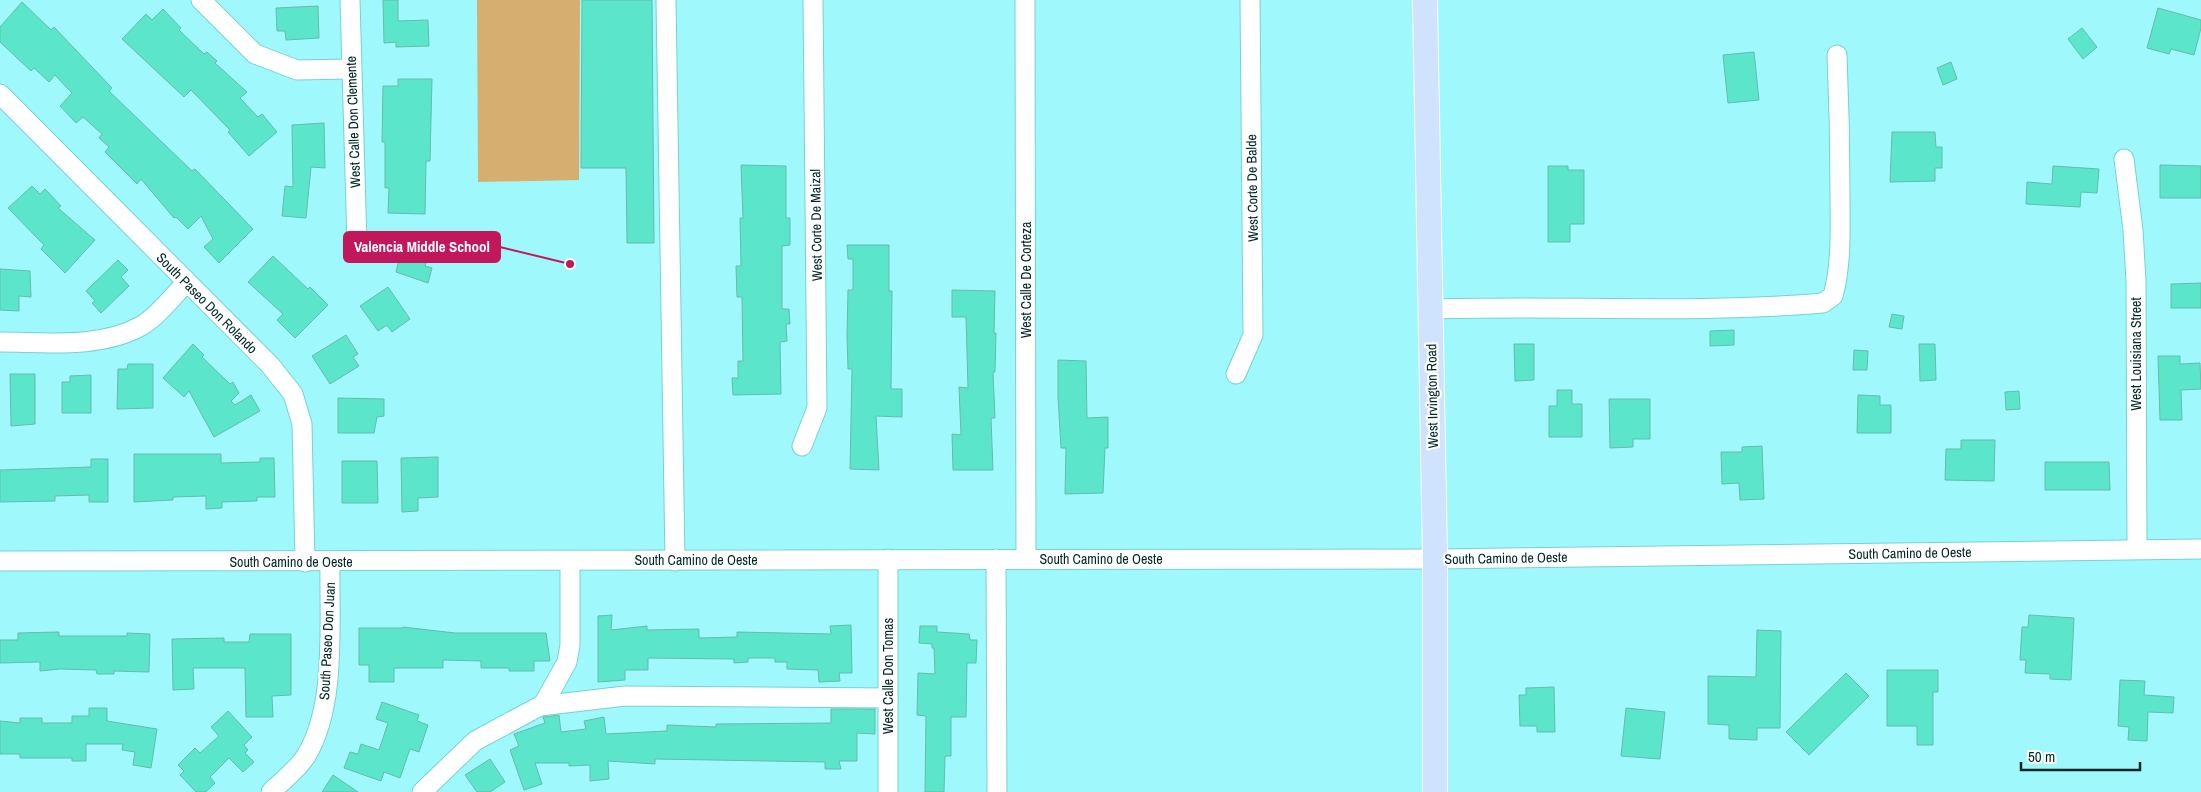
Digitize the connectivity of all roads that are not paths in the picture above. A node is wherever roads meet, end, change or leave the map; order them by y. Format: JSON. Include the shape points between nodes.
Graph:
{"nodes":[{"id":1,"x":202,"y":0,"type":"edge"},
{"id":2,"x":350,"y":0,"type":"edge"},
{"id":3,"x":666,"y":0,"type":"edge"},
{"id":4,"x":814,"y":0,"type":"edge"},
{"id":5,"x":1025,"y":0,"type":"edge"},
{"id":6,"x":1250,"y":0,"type":"edge"},
{"id":7,"x":1425,"y":0,"type":"edge"},
{"id":8,"x":1837,"y":54,"type":"dead end"},
{"id":9,"x":351,"y":69,"type":"junction"},
{"id":10,"x":0,"y":94,"type":"edge"},
{"id":11,"x":2124,"y":159,"type":"dead end"},
{"id":12,"x":357,"y":244,"type":"dead end"},
{"id":13,"x":186,"y":283,"type":"junction"},
{"id":14,"x":1430,"y":309,"type":"junction"},
{"id":15,"x":0,"y":342,"type":"edge"},
{"id":16,"x":1236,"y":374,"type":"dead end"},
{"id":17,"x":802,"y":446,"type":"dead end"},
{"id":18,"x":2201,"y":548,"type":"edge"},
{"id":19,"x":2137,"y":549,"type":"junction"},
{"id":20,"x":888,"y":560,"type":"junction"},
{"id":21,"x":996,"y":560,"type":"junction"},
{"id":22,"x":1026,"y":560,"type":"junction"},
{"id":23,"x":1435,"y":560,"type":"junction"},
{"id":24,"x":0,"y":561,"type":"edge"},
{"id":25,"x":570,"y":561,"type":"junction"},
{"id":26,"x":674,"y":561,"type":"junction"},
{"id":27,"x":305,"y":562,"type":"junction"},
{"id":28,"x":330,"y":562,"type":"junction"},
{"id":29,"x":888,"y":698,"type":"junction"},
{"id":30,"x":543,"y":705,"type":"junction"},
{"id":31,"x":271,"y":792,"type":"edge"},
{"id":32,"x":422,"y":792,"type":"edge"},
{"id":33,"x":888,"y":792,"type":"edge"},
{"id":34,"x":997,"y":792,"type":"edge"},
{"id":35,"x":1435,"y":792,"type":"edge"}],
"edges":[{"from":1,"to":9,"type":"street","via":[[255,54],[297,70]]},
{"from":2,"to":9,"type":"street","name":"West Calle Don Clemente"},
{"from":3,"to":26,"type":"street"},
{"from":4,"to":17,"type":"street","name":"West Corte De Maizal","via":[[818,408]]},
{"from":5,"to":22,"type":"street","name":"West Calle De Corteza"},
{"from":6,"to":16,"type":"street","name":"West Corte De Balde","via":[[1253,335]]},
{"from":7,"to":14,"type":"main road","name":"West Irvington Road"},
{"from":8,"to":14,"type":"street","via":[[1839,275],[1833,296],[1828,300],[1823,303],[1735,308]]},
{"from":9,"to":12,"type":"street","name":"West Calle Don Clemente"},
{"from":10,"to":13,"type":"street","name":"South Paseo Don Rolando"},
{"from":11,"to":19,"type":"street","name":"West Louisiana Street","via":[[2136,281]]},
{"from":13,"to":15,"type":"street","via":[[142,325],[120,335],[96,340]]},
{"from":13,"to":27,"type":"street","name":"South Paseo Don Rolando","via":[[270,365],[293,394],[302,424]]},
{"from":14,"to":23,"type":"main road","name":"West Irvington Road"},
{"from":18,"to":19,"type":"street","name":"South Camino de Oeste"},
{"from":19,"to":23,"type":"street","name":"South Camino de Oeste"},
{"from":20,"to":21,"type":"street","name":"South Camino de Oeste"},
{"from":20,"to":26,"type":"street","name":"South Camino de Oeste"},
{"from":20,"to":29,"type":"street","name":"West Calle Don Tomas"},
{"from":21,"to":22,"type":"street","name":"South Camino de Oeste"},
{"from":21,"to":34,"type":"street"},
{"from":22,"to":23,"type":"street","name":"South Camino de Oeste"},
{"from":23,"to":35,"type":"main road","name":"West Irvington Road"},
{"from":24,"to":27,"type":"street","name":"South Camino de Oeste"},
{"from":25,"to":26,"type":"street","name":"South Camino de Oeste"},
{"from":25,"to":28,"type":"street","name":"South Camino de Oeste"},
{"from":25,"to":30,"type":"street","via":[[570,645],[566,662]]},
{"from":27,"to":28,"type":"street","name":"South Camino de Oeste"},
{"from":28,"to":31,"type":"street","name":"South Paseo Don Juan","via":[[328,681],[322,720],[305,757]]},
{"from":29,"to":30,"type":"street","via":[[625,696]]},
{"from":29,"to":33,"type":"street","name":"West Calle Don Tomas"},
{"from":30,"to":32,"type":"street","via":[[475,741]]}]}
